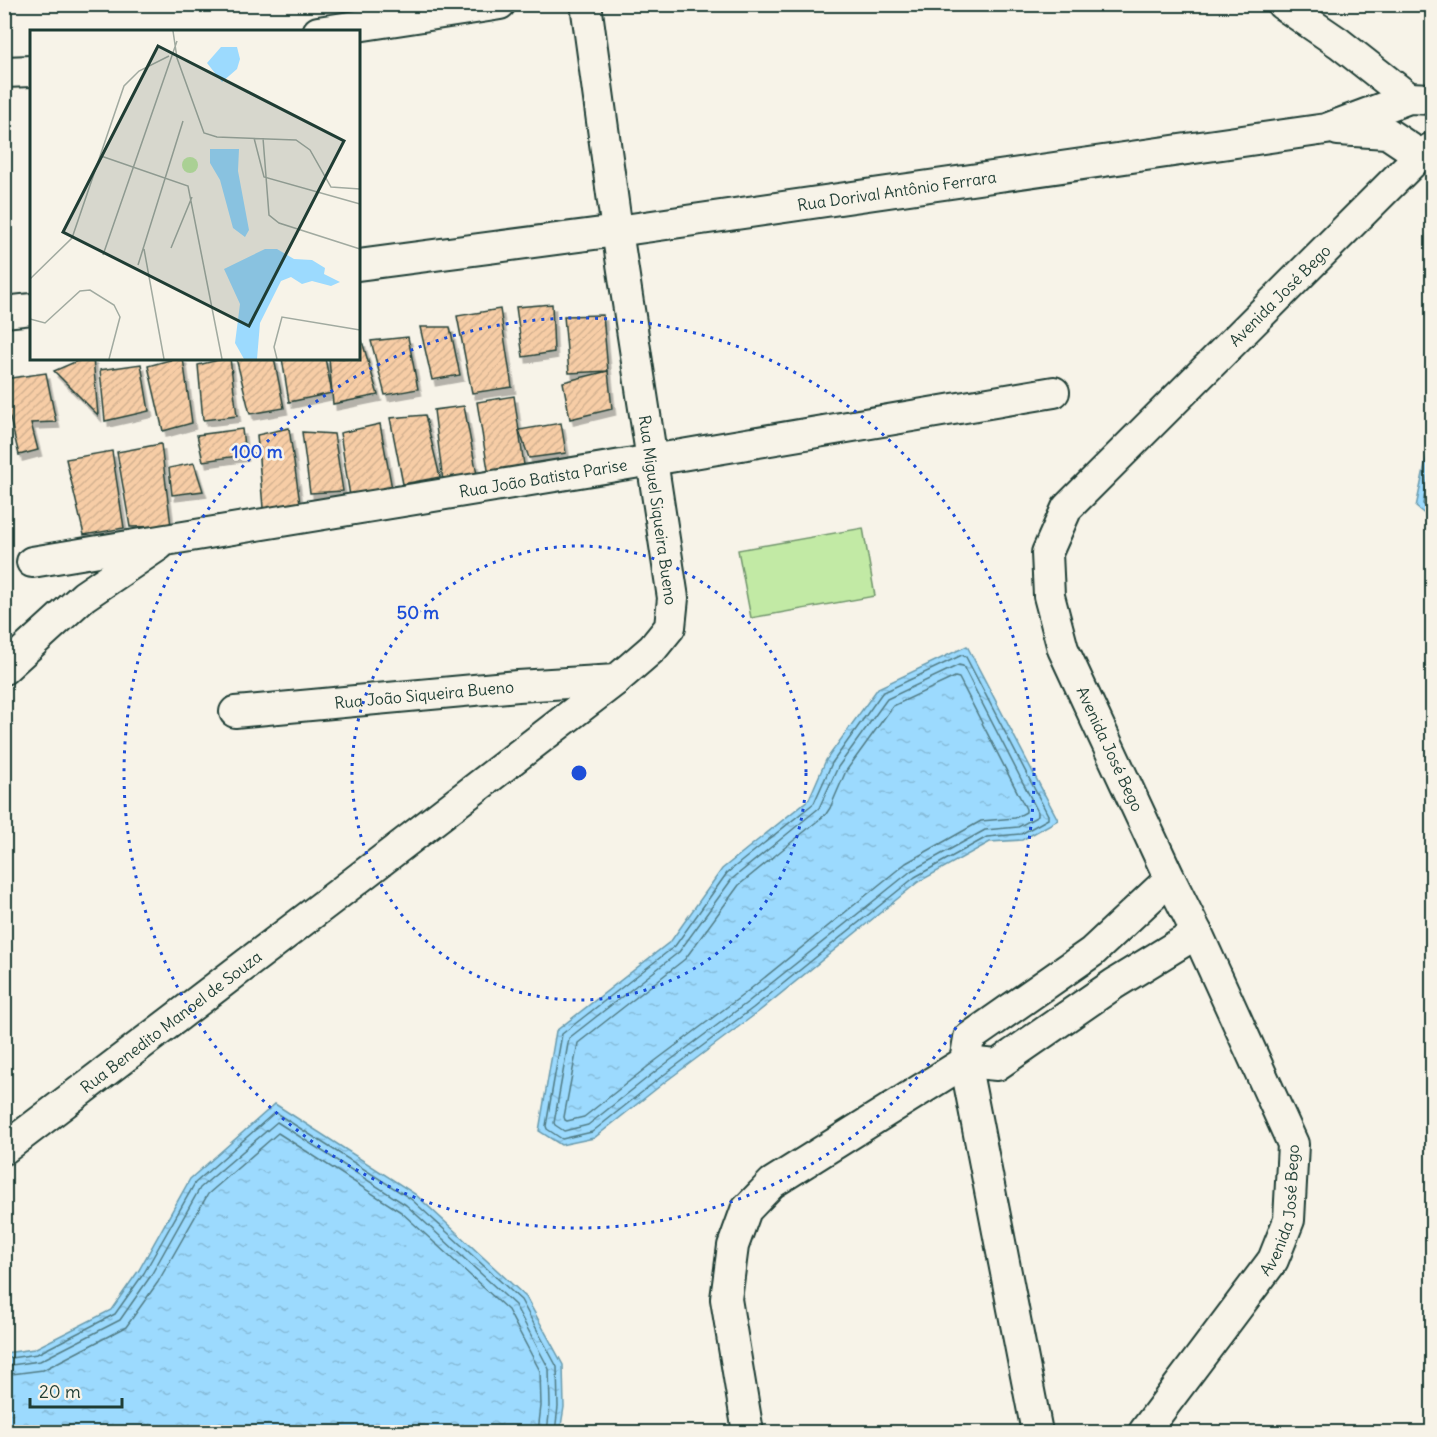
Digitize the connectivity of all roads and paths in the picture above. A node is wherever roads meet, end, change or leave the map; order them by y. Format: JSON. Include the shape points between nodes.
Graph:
{"nodes":[{"id":1,"x":500,"y":4,"type":"edge"},
{"id":2,"x":586,"y":4,"type":"edge"},
{"id":3,"x":1282,"y":4,"type":"edge"},
{"id":4,"x":331,"y":30,"type":"edge"},
{"id":5,"x":30,"y":71,"type":"edge"},
{"id":6,"x":4,"y":72,"type":"edge"},
{"id":7,"x":1421,"y":98,"type":"edge"},
{"id":8,"x":1326,"y":129,"type":"junction"},
{"id":9,"x":1426,"y":152,"type":"edge"},
{"id":10,"x":617,"y":231,"type":"junction"},
{"id":11,"x":360,"y":265,"type":"edge"},
{"id":12,"x":30,"y":309,"type":"edge"},
{"id":13,"x":4,"y":312,"type":"edge"},
{"id":14,"x":1054,"y":392,"type":"dead end"},
{"id":15,"x":652,"y":460,"type":"junction"},
{"id":16,"x":167,"y":540,"type":"junction"},
{"id":17,"x":32,"y":562,"type":"dead end"},
{"id":18,"x":4,"y":669,"type":"edge"},
{"id":19,"x":616,"y":680,"type":"junction"},
{"id":20,"x":235,"y":712,"type":"dead end"},
{"id":21,"x":1170,"y":879,"type":"junction"},
{"id":22,"x":338,"y":895,"type":"joint"},
{"id":23,"x":1197,"y":933,"type":"junction"},
{"id":24,"x":964,"y":1062,"type":"junction"},
{"id":25,"x":4,"y":1149,"type":"edge"},
{"id":26,"x":748,"y":1432,"type":"edge"},
{"id":27,"x":1037,"y":1432,"type":"edge"},
{"id":28,"x":1144,"y":1432,"type":"edge"}],
"edges":[{"from":1,"to":4,"type":"street"},
{"from":2,"to":10,"type":"street","name":"Rua Miguel Siqueira Bueno"},
{"from":3,"to":7,"type":"street"},
{"from":5,"to":6,"type":"street"},
{"from":7,"to":8,"type":"street","name":"Rua Dorival Antônio Ferrara"},
{"from":8,"to":9,"type":"street","via":[[1387,133]]},
{"from":8,"to":10,"type":"street","name":"Rua Dorival Antônio Ferrara"},
{"from":9,"to":21,"type":"street","name":"Avenida José Bego","via":[[1068,508],[1047,553],[1049,596],[1063,649]]},
{"from":10,"to":11,"type":"street","name":"Rua Dorival Antônio Ferrara"},
{"from":10,"to":15,"type":"street","name":"Rua Miguel Siqueira Bueno"},
{"from":12,"to":13,"type":"street"},
{"from":14,"to":15,"type":"street","name":"Rua João Batista Parise"},
{"from":15,"to":16,"type":"street","name":"Rua João Batista Parise"},
{"from":15,"to":19,"type":"street","name":"Rua Miguel Siqueira Bueno","via":[[673,598],[670,627],[653,648]]},
{"from":16,"to":17,"type":"street","name":"Rua João Batista Parise"},
{"from":16,"to":18,"type":"street","via":[[84,596]]},
{"from":19,"to":20,"type":"street","name":"Rua João Siqueira Bueno"},
{"from":19,"to":22,"type":"street","name":"Rua Miguel Siqueira Bueno"},
{"from":21,"to":23,"type":"street","name":"Avenida José Bego"},
{"from":21,"to":24,"type":"street","via":[[1092,952],[969,1038]]},
{"from":22,"to":25,"type":"street","name":"Rua Benedito Manoel de Souza"},
{"from":23,"to":24,"type":"street","via":[[1114,984],[997,1065]]},
{"from":23,"to":28,"type":"street","name":"Avenida José Bego","via":[[1293,1144],[1289,1220],[1274,1260]]},
{"from":24,"to":26,"type":"street","via":[[772,1183],[746,1210],[733,1246],[726,1299]]},
{"from":24,"to":27,"type":"street"}]}
